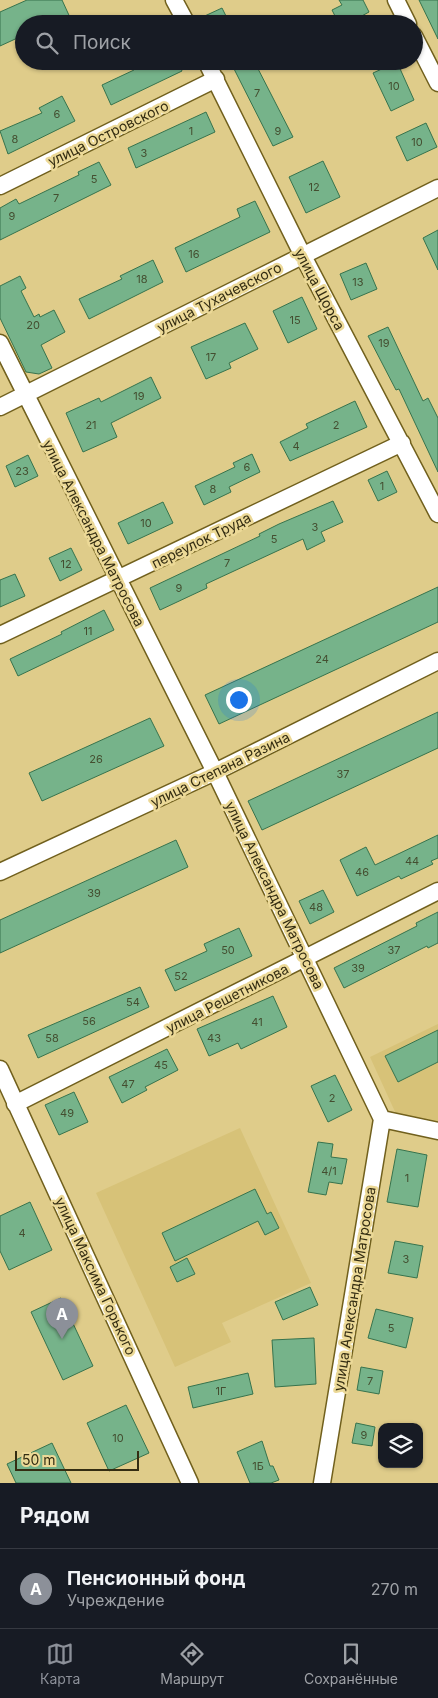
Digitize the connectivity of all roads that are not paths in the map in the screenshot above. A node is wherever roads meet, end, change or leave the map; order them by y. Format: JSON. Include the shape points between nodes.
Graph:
{"nodes":[{"id":1,"x":174,"y":0,"type":"edge"},
{"id":2,"x":396,"y":0,"type":"edge"},
{"id":3,"x":182,"y":15,"type":"edge"},
{"id":4,"x":404,"y":15,"type":"edge"},
{"id":5,"x":423,"y":54,"type":"edge"},
{"id":6,"x":211,"y":70,"type":"edge"},
{"id":7,"x":216,"y":79,"type":"junction"},
{"id":8,"x":438,"y":83,"type":"edge"},
{"id":9,"x":0,"y":186,"type":"edge"},
{"id":10,"x":438,"y":188,"type":"edge"},
{"id":11,"x":303,"y":256,"type":"junction"},
{"id":12,"x":0,"y":343,"type":"edge"},
{"id":13,"x":25,"y":394,"type":"junction"},
{"id":14,"x":0,"y":407,"type":"edge"},
{"id":15,"x":402,"y":444,"type":"junction"},
{"id":16,"x":438,"y":514,"type":"edge"},
{"id":17,"x":117,"y":580,"type":"junction"},
{"id":18,"x":0,"y":635,"type":"edge"},
{"id":19,"x":438,"y":661,"type":"edge"},
{"id":20,"x":215,"y":772,"type":"junction"},
{"id":21,"x":0,"y":872,"type":"edge"},
{"id":22,"x":438,"y":891,"type":"edge"},
{"id":23,"x":306,"y":958,"type":"junction"},
{"id":24,"x":0,"y":1069,"type":"edge"},
{"id":25,"x":16,"y":1104,"type":"junction"},
{"id":26,"x":382,"y":1119,"type":"junction"},
{"id":27,"x":438,"y":1131,"type":"edge"},
{"id":28,"x":190,"y":1483,"type":"edge"},
{"id":29,"x":322,"y":1483,"type":"edge"}],
"edges":[{"from":1,"to":3,"type":"street"},
{"from":2,"to":4,"type":"street"},
{"from":5,"to":8,"type":"street"},
{"from":6,"to":7,"type":"street","name":"улица Щорса"},
{"from":7,"to":9,"type":"street","name":"улица Островского"},
{"from":7,"to":11,"type":"street","name":"улица Щорса"},
{"from":10,"to":11,"type":"street","name":"улица Тухачевского"},
{"from":11,"to":13,"type":"street","name":"улица Тухачевского"},
{"from":11,"to":15,"type":"street","name":"улица Щорса"},
{"from":12,"to":13,"type":"street","name":"улица Александра Матросова"},
{"from":13,"to":14,"type":"street","name":"улица Тухачевского"},
{"from":13,"to":17,"type":"street","name":"улица Александра Матросова"},
{"from":15,"to":16,"type":"street","name":"улица Щорса"},
{"from":15,"to":17,"type":"street","name":"переулок Труда"},
{"from":17,"to":18,"type":"street","name":"переулок Труда"},
{"from":17,"to":20,"type":"street","name":"улица Александра Матросова"},
{"from":19,"to":20,"type":"street","name":"улица Степана Разина"},
{"from":20,"to":21,"type":"street","name":"улица Степана Разина"},
{"from":20,"to":23,"type":"street","name":"улица Александра Матросова"},
{"from":22,"to":23,"type":"street","name":"улица Решетникова"},
{"from":23,"to":25,"type":"street","name":"улица Решетникова"},
{"from":23,"to":26,"type":"street","name":"улица Александра Матросова"},
{"from":24,"to":25,"type":"street","name":"улица Максима Горького"},
{"from":25,"to":28,"type":"street","name":"улица Максима Горького"},
{"from":26,"to":27,"type":"street"},
{"from":26,"to":29,"type":"street","name":"улица Александра Матросова"}]}
